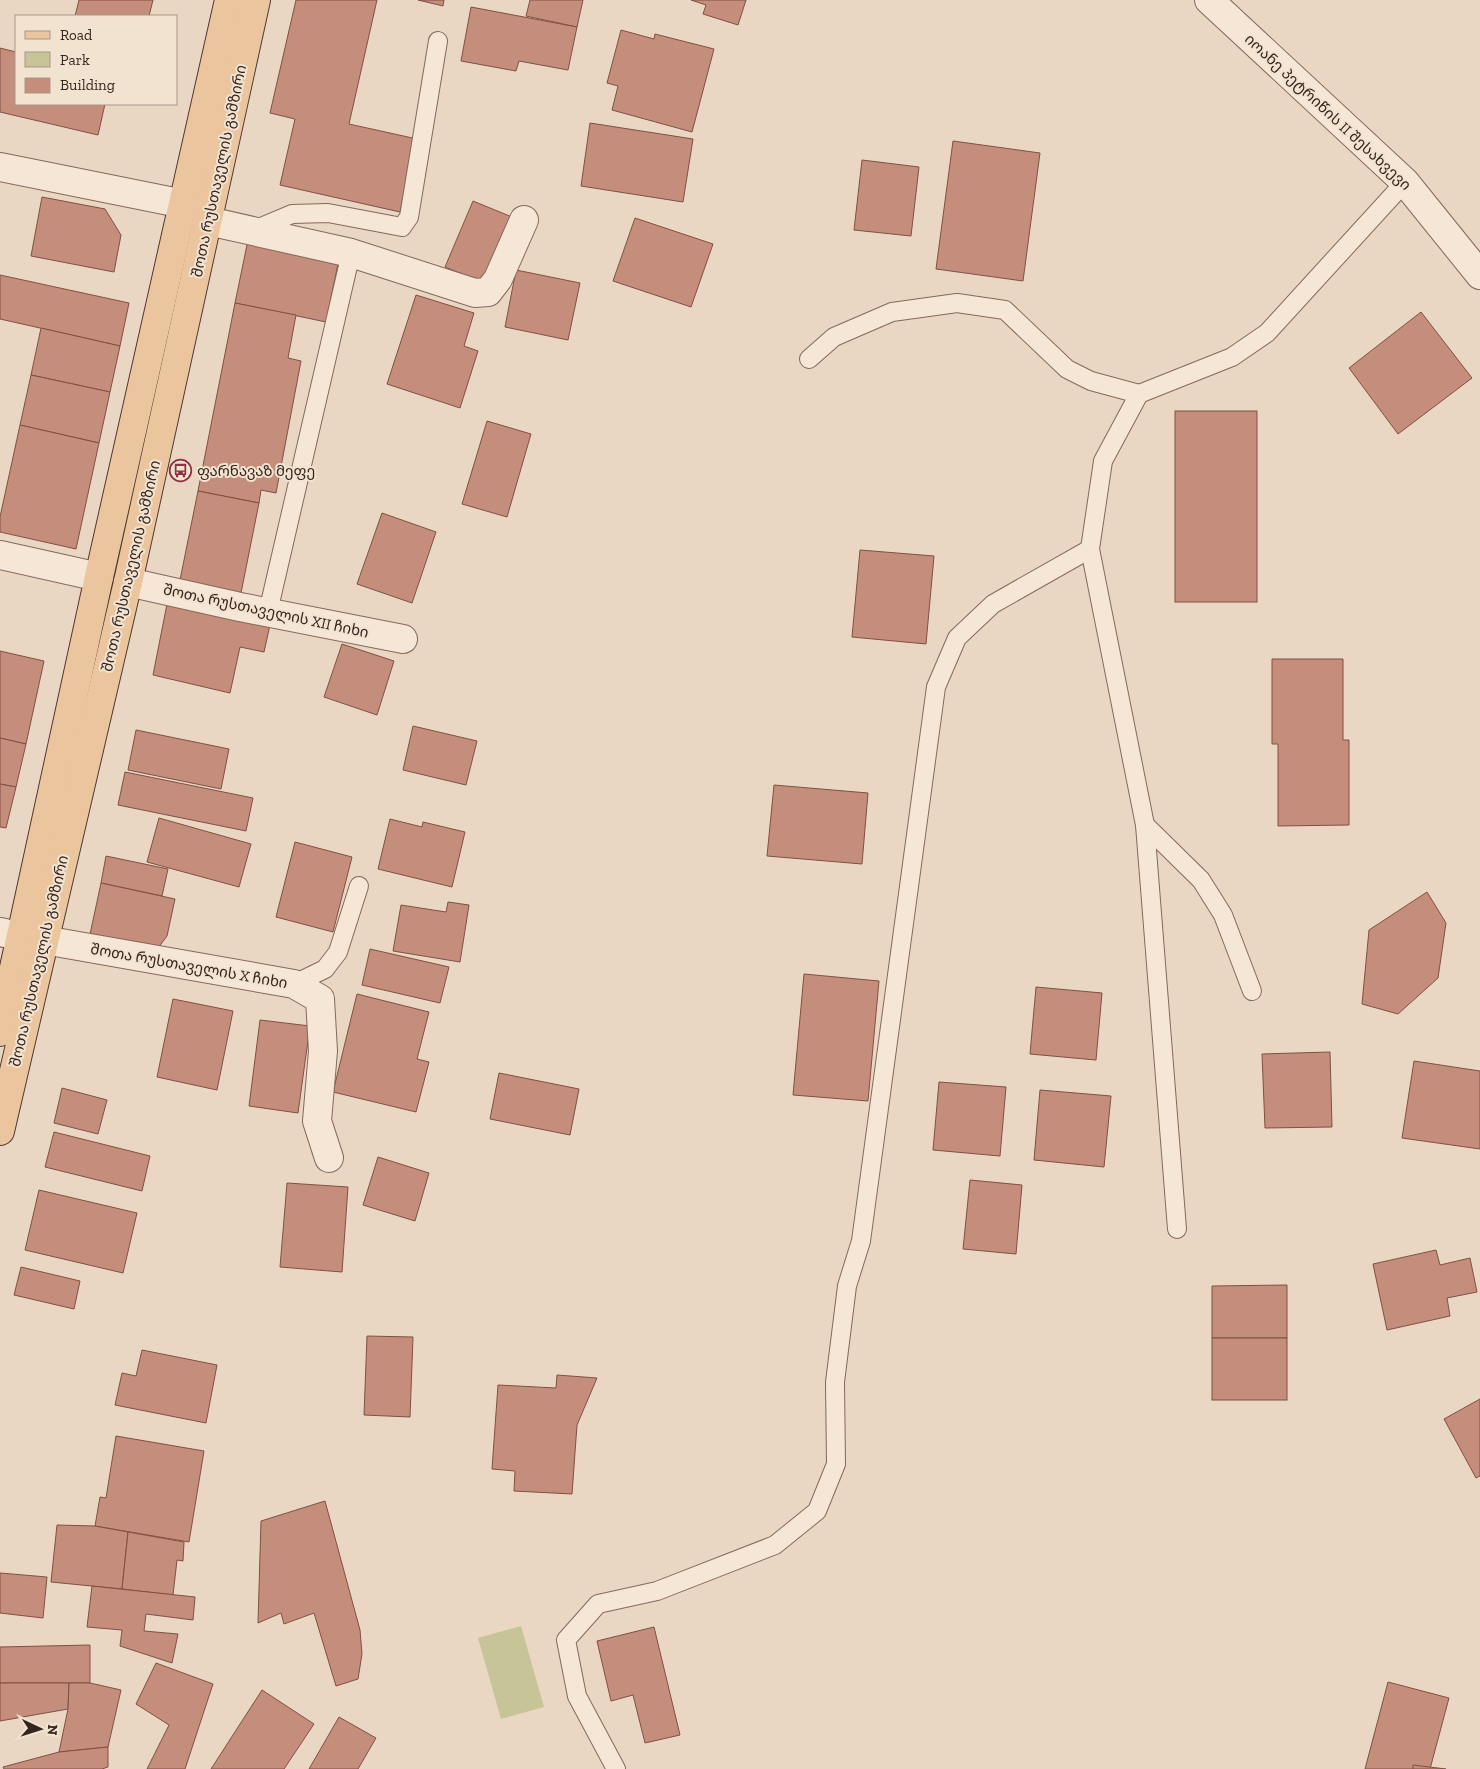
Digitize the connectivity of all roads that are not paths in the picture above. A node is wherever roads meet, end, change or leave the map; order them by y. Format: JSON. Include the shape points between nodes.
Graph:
{"nodes":[{"id":1,"x":229,"y":0,"type":"edge"},
{"id":2,"x":256,"y":0,"type":"edge"},
{"id":3,"x":1209,"y":0,"type":"edge"},
{"id":4,"x":438,"y":41,"type":"dead end"},
{"id":5,"x":0,"y":167,"type":"edge"},
{"id":6,"x":1405,"y":182,"type":"junction"},
{"id":7,"x":184,"y":204,"type":"junction"},
{"id":8,"x":524,"y":220,"type":"dead end"},
{"id":9,"x":208,"y":221,"type":"junction"},
{"id":10,"x":251,"y":231,"type":"junction"},
{"id":11,"x":351,"y":254,"type":"junction"},
{"id":12,"x":1480,"y":275,"type":"edge"},
{"id":13,"x":809,"y":359,"type":"dead end"},
{"id":14,"x":1139,"y":394,"type":"junction"},
{"id":15,"x":1090,"y":549,"type":"junction"},
{"id":16,"x":0,"y":554,"type":"edge"},
{"id":17,"x":100,"y":577,"type":"junction"},
{"id":18,"x":128,"y":582,"type":"junction"},
{"id":19,"x":268,"y":612,"type":"junction"},
{"id":20,"x":403,"y":639,"type":"dead end"},
{"id":21,"x":1145,"y":825,"type":"junction"},
{"id":22,"x":359,"y":886,"type":"dead end"},
{"id":23,"x":22,"y":936,"type":"edge"},
{"id":24,"x":294,"y":984,"type":"junction"},
{"id":25,"x":1252,"y":991,"type":"dead end"},
{"id":26,"x":0,"y":1032,"type":"edge"},
{"id":27,"x":0,"y":1131,"type":"edge"},
{"id":28,"x":329,"y":1158,"type":"dead end"},
{"id":29,"x":1177,"y":1229,"type":"dead end"},
{"id":30,"x":616,"y":1769,"type":"edge"}],
"edges":[{"from":1,"to":7,"type":"main road","name":"შოთა რუსთაველის გამზირი"},
{"from":2,"to":9,"type":"main road","name":"შოთა რუსთაველის გამზირი"},
{"from":3,"to":6,"type":"street","name":"იოანე პეტრიწის II შესახვევი"},
{"from":4,"to":10,"type":"lane","via":[[409,217],[402,227],[328,213],[292,214]]},
{"from":5,"to":7,"type":"street"},
{"from":6,"to":12,"type":"street","name":"იოანე პეტრიწის II შესახვევი"},
{"from":6,"to":14,"type":"lane","via":[[1267,333],[1232,357]]},
{"from":7,"to":17,"type":"main road","name":"შოთა რუსთაველის გამზირი"},
{"from":8,"to":11,"type":"street","via":[[498,279],[488,292],[475,293]]},
{"from":9,"to":10,"type":"street"},
{"from":9,"to":18,"type":"main road","name":"შოთა რუსთაველის გამზირი"},
{"from":10,"to":11,"type":"street"},
{"from":11,"to":19,"type":"lane"},
{"from":13,"to":14,"type":"lane","via":[[834,338],[892,312],[957,303],[1005,310],[1067,369],[1091,381]]},
{"from":14,"to":15,"type":"lane","via":[[1103,461]]},
{"from":15,"to":21,"type":"lane"},
{"from":15,"to":30,"type":"lane","via":[[993,604],[957,638],[936,687],[861,1241],[844,1305],[835,1382],[836,1464],[817,1511],[775,1545],[657,1592],[598,1604],[566,1640],[577,1696]]},
{"from":16,"to":17,"type":"street"},
{"from":17,"to":23,"type":"main road","name":"შოთა რუსთაველის გამზირი"},
{"from":18,"to":19,"type":"street","name":"შოთა რუსთაველის XII ჩიხი"},
{"from":18,"to":23,"type":"main road","name":"შოთა რუსთაველის გამზირი"},
{"from":19,"to":20,"type":"street","name":"შოთა რუსთაველის XII ჩიხი"},
{"from":21,"to":25,"type":"lane","via":[[1201,880],[1223,915]]},
{"from":21,"to":29,"type":"lane"},
{"from":22,"to":24,"type":"lane","via":[[338,952],[325,969]]},
{"from":23,"to":24,"type":"street","name":"შოთა რუსთაველის X ჩიხი"},
{"from":23,"to":26,"type":"main road","name":"შოთა რუსთაველის გამზირი"},
{"from":23,"to":27,"type":"main road","name":"შოთა რუსთაველის გამზირი"},
{"from":24,"to":28,"type":"street","name":"შოთა რუსთაველის X ჩიხი","via":[[320,999],[323,1051],[317,1122]]}]}
